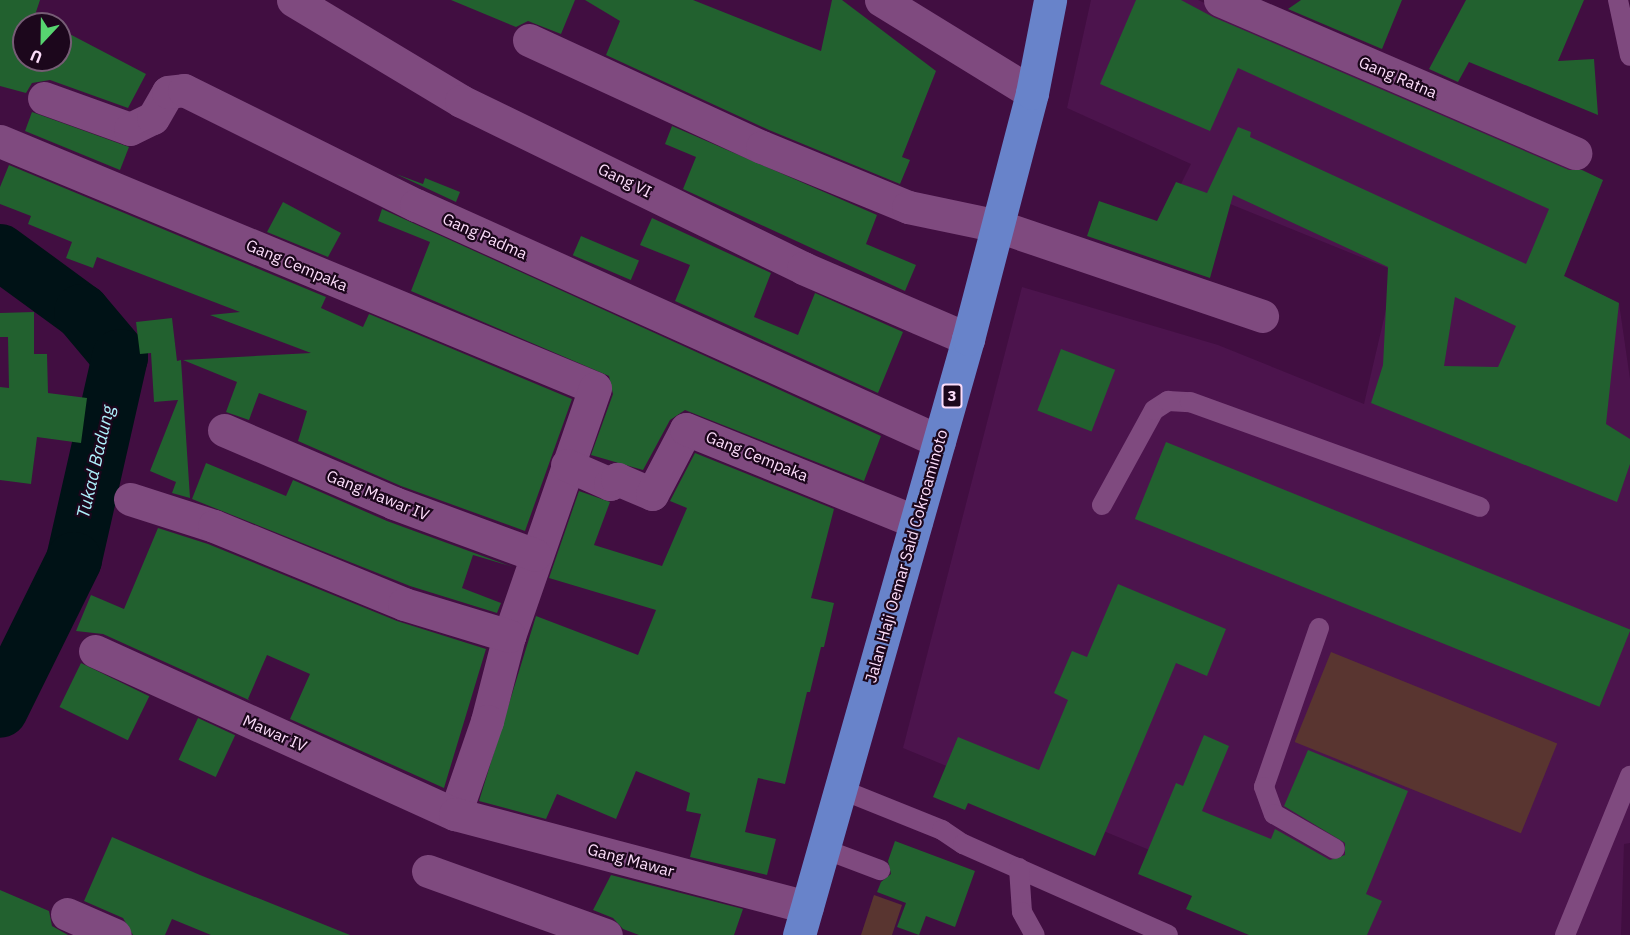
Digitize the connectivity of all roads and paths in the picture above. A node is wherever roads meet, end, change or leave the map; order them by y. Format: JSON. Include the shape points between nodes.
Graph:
{"nodes":[{"id":1,"x":293,"y":0,"type":"edge"},
{"id":2,"x":881,"y":0,"type":"edge"},
{"id":3,"x":1050,"y":0,"type":"edge"},
{"id":4,"x":1220,"y":0,"type":"edge"},
{"id":5,"x":1618,"y":0,"type":"edge"},
{"id":6,"x":529,"y":40,"type":"dead end"},
{"id":7,"x":1630,"y":56,"type":"edge"},
{"id":8,"x":1032,"y":93,"type":"junction"},
{"id":9,"x":44,"y":98,"type":"dead end"},
{"id":10,"x":0,"y":141,"type":"edge"},
{"id":11,"x":1576,"y":153,"type":"dead end"},
{"id":12,"x":998,"y":226,"type":"junction"},
{"id":13,"x":1262,"y":316,"type":"dead end"},
{"id":14,"x":968,"y":339,"type":"junction"},
{"id":15,"x":224,"y":430,"type":"dead end"},
{"id":16,"x":939,"y":441,"type":"junction"},
{"id":17,"x":567,"y":465,"type":"junction"},
{"id":18,"x":130,"y":500,"type":"dead end"},
{"id":19,"x":1102,"y":505,"type":"dead end"},
{"id":20,"x":1480,"y":507,"type":"dead end"},
{"id":21,"x":916,"y":522,"type":"junction"},
{"id":22,"x":535,"y":555,"type":"junction"},
{"id":23,"x":1319,"y":628,"type":"dead end"},
{"id":24,"x":508,"y":636,"type":"junction"},
{"id":25,"x":95,"y":651,"type":"dead end"},
{"id":26,"x":1630,"y":776,"type":"edge"},
{"id":27,"x":840,"y":789,"type":"junction"},
{"id":28,"x":455,"y":814,"type":"junction"},
{"id":29,"x":824,"y":849,"type":"junction"},
{"id":30,"x":1335,"y":849,"type":"dead end"},
{"id":31,"x":1019,"y":868,"type":"junction"},
{"id":32,"x":880,"y":870,"type":"dead end"},
{"id":33,"x":429,"y":871,"type":"dead end"},
{"id":34,"x":67,"y":914,"type":"dead end"},
{"id":35,"x":803,"y":921,"type":"edge"},
{"id":36,"x":115,"y":935,"type":"edge"},
{"id":37,"x":606,"y":935,"type":"edge"},
{"id":38,"x":1035,"y":935,"type":"edge"},
{"id":39,"x":1168,"y":935,"type":"edge"},
{"id":40,"x":1565,"y":935,"type":"edge"}],
"edges":[{"from":1,"to":14,"type":"street","name":"Gang VI","via":[[461,101],[803,267]]},
{"from":2,"to":8,"type":"street"},
{"from":3,"to":8,"type":"highway","name":"Jalan Haji Oemar Said Cokroaminoto","number":"3"},
{"from":4,"to":11,"type":"street","name":"Gang Ratna"},
{"from":5,"to":7,"type":"lane"},
{"from":6,"to":12,"type":"street","via":[[762,147],[908,207]]},
{"from":8,"to":12,"type":"highway","name":"Jalan Haji Oemar Said Cokroaminoto","number":"3"},
{"from":9,"to":16,"type":"street","name":"Gang Padma","via":[[130,129],[153,118],[168,92],[184,90],[416,205]]},
{"from":10,"to":17,"type":"street","name":"Gang Cempaka","via":[[595,388]]},
{"from":12,"to":13,"type":"street"},
{"from":12,"to":14,"type":"highway","name":"Jalan Haji Oemar Said Cokroaminoto","number":"3"},
{"from":14,"to":16,"type":"highway","name":"Jalan Haji Oemar Said Cokroaminoto","number":"3"},
{"from":15,"to":22,"type":"street","name":"Gang Mawar IV","via":[[394,503]]},
{"from":16,"to":21,"type":"highway","name":"Jalan Haji Oemar Said Cokroaminoto","number":"3"},
{"from":17,"to":21,"type":"street","name":"Gang Cempaka","via":[[610,484],[617,479],[652,494],[686,429]]},
{"from":17,"to":22,"type":"street"},
{"from":18,"to":24,"type":"street","via":[[214,526],[404,604]]},
{"from":19,"to":20,"type":"lane","via":[[1154,410],[1168,401],[1190,402]]},
{"from":21,"to":27,"type":"highway","name":"Jalan Haji Oemar Said Cokroaminoto","number":"3"},
{"from":22,"to":24,"type":"street"},
{"from":23,"to":30,"type":"lane","via":[[1264,788],[1274,813]]},
{"from":24,"to":28,"type":"street","via":[[487,721]]},
{"from":25,"to":28,"type":"street","name":"Mawar IV"},
{"from":26,"to":40,"type":"lane"},
{"from":27,"to":29,"type":"highway","name":"Jalan Haji Oemar Said Cokroaminoto","number":"3"},
{"from":27,"to":31,"type":"lane","via":[[942,830],[963,844]]},
{"from":28,"to":35,"type":"street","name":"Gang Mawar"},
{"from":29,"to":32,"type":"lane"},
{"from":29,"to":35,"type":"highway","name":"Jalan Haji Oemar Said Cokroaminoto","number":"3"},
{"from":31,"to":38,"type":"lane","via":[[1022,912]]},
{"from":31,"to":39,"type":"lane"},
{"from":33,"to":37,"type":"street"},
{"from":34,"to":36,"type":"street"}]}
